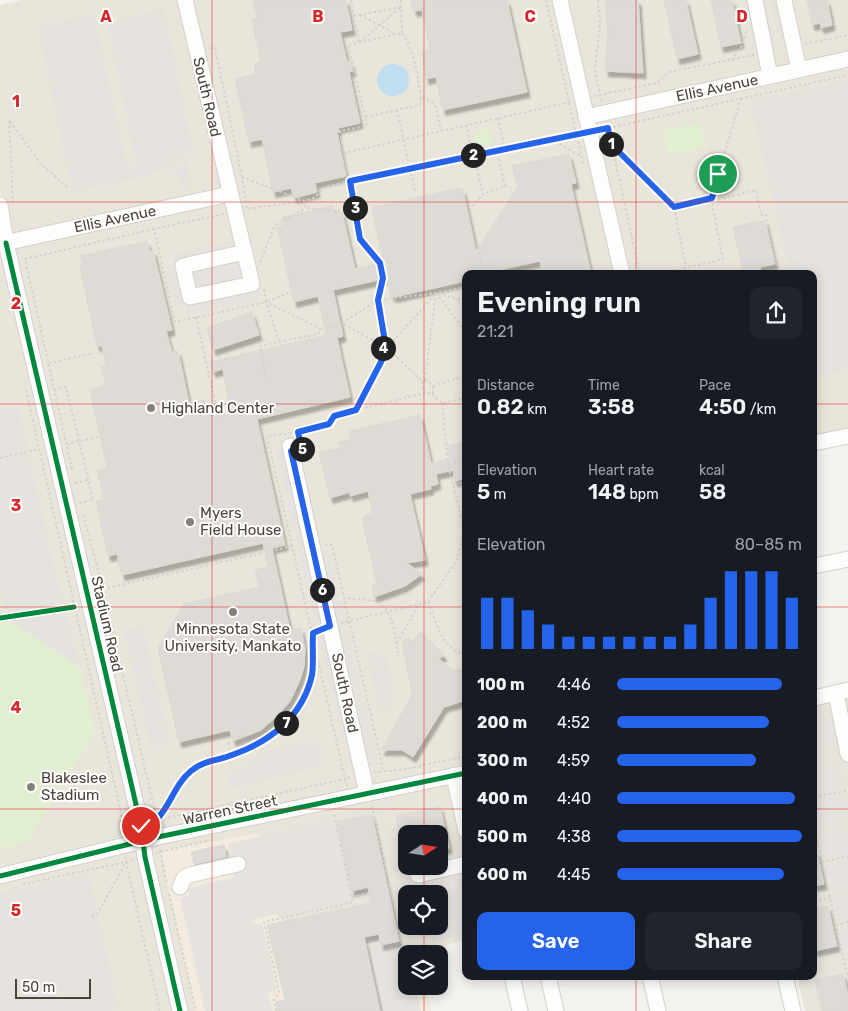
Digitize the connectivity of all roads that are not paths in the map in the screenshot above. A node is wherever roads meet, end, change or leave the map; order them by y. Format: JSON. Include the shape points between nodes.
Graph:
{"nodes":[{"id":1,"x":185,"y":0,"type":"edge"},
{"id":2,"x":560,"y":0,"type":"edge"},
{"id":3,"x":755,"y":0,"type":"edge"},
{"id":4,"x":784,"y":0,"type":"edge"},
{"id":5,"x":848,"y":59,"type":"edge"},
{"id":6,"x":799,"y":70,"type":"junction"},
{"id":7,"x":770,"y":76,"type":"junction"},
{"id":8,"x":584,"y":128,"type":"junction"},
{"id":9,"x":230,"y":194,"type":"junction"},
{"id":10,"x":7,"y":205,"type":"edge"},
{"id":11,"x":3,"y":244,"type":"edge"},
{"id":12,"x":245,"y":252,"type":"junction"},
{"id":13,"x":621,"y":270,"type":"edge"},
{"id":14,"x":848,"y":436,"type":"edge"},
{"id":15,"x":817,"y":442,"type":"edge"},
{"id":16,"x":295,"y":443,"type":"road end"},
{"id":17,"x":848,"y":559,"type":"edge"},
{"id":18,"x":817,"y":565,"type":"edge"},
{"id":19,"x":842,"y":692,"type":"edge"},
{"id":20,"x":817,"y":697,"type":"edge"},
{"id":21,"x":848,"y":754,"type":"edge"},
{"id":22,"x":460,"y":774,"type":"edge"},
{"id":23,"x":462,"y":793,"type":"edge"},
{"id":24,"x":370,"y":800,"type":"junction"},
{"id":25,"x":142,"y":833,"type":"junction"},
{"id":26,"x":238,"y":864,"type":"dead end"},
{"id":27,"x":462,"y":865,"type":"edge"},
{"id":28,"x":448,"y":868,"type":"edge"},
{"id":29,"x":0,"y":876,"type":"edge"},
{"id":30,"x":180,"y":887,"type":"dead end"},
{"id":31,"x":513,"y":980,"type":"edge"},
{"id":32,"x":549,"y":980,"type":"edge"},
{"id":33,"x":651,"y":980,"type":"edge"},
{"id":34,"x":786,"y":980,"type":"edge"},
{"id":35,"x":180,"y":1011,"type":"edge"},
{"id":36,"x":520,"y":1011,"type":"edge"},
{"id":37,"x":556,"y":1011,"type":"edge"},
{"id":38,"x":658,"y":1011,"type":"edge"},
{"id":39,"x":793,"y":1011,"type":"edge"}],
"edges":[{"from":1,"to":9,"type":"street","name":"South Road"},
{"from":2,"to":8,"type":"street"},
{"from":3,"to":7,"type":"street"},
{"from":4,"to":6,"type":"street"},
{"from":5,"to":6,"type":"street","name":"Ellis Avenue"},
{"from":6,"to":7,"type":"street","name":"Ellis Avenue"},
{"from":7,"to":8,"type":"street","name":"Ellis Avenue"},
{"from":8,"to":13,"type":"street"},
{"from":9,"to":11,"type":"street","name":"Ellis Avenue"},
{"from":9,"to":12,"type":"street","name":"South Road"},
{"from":10,"to":11,"type":"street","name":"Stadium Road"},
{"from":11,"to":25,"type":"street","name":"Stadium Road","via":[[17,260]]},
{"from":12,"to":12,"type":"street","name":"South Road","via":[[252,284],[190,297],[183,266]]},
{"from":14,"to":15,"type":"street"},
{"from":16,"to":24,"type":"street","name":"South Road","via":[[330,626]]},
{"from":17,"to":18,"type":"street"},
{"from":19,"to":20,"type":"street"},
{"from":19,"to":21,"type":"street"},
{"from":22,"to":23,"type":"street"},
{"from":22,"to":24,"type":"street","name":"Warren Street"},
{"from":24,"to":25,"type":"street","name":"Warren Street","via":[[349,798]]},
{"from":25,"to":29,"type":"street","name":"Warren Street"},
{"from":25,"to":35,"type":"street","name":"Stadium Road"},
{"from":26,"to":30,"type":"street","via":[[189,875]]},
{"from":27,"to":28,"type":"street"},
{"from":31,"to":36,"type":"street"},
{"from":32,"to":37,"type":"street"},
{"from":33,"to":38,"type":"street"},
{"from":34,"to":39,"type":"street"}]}
